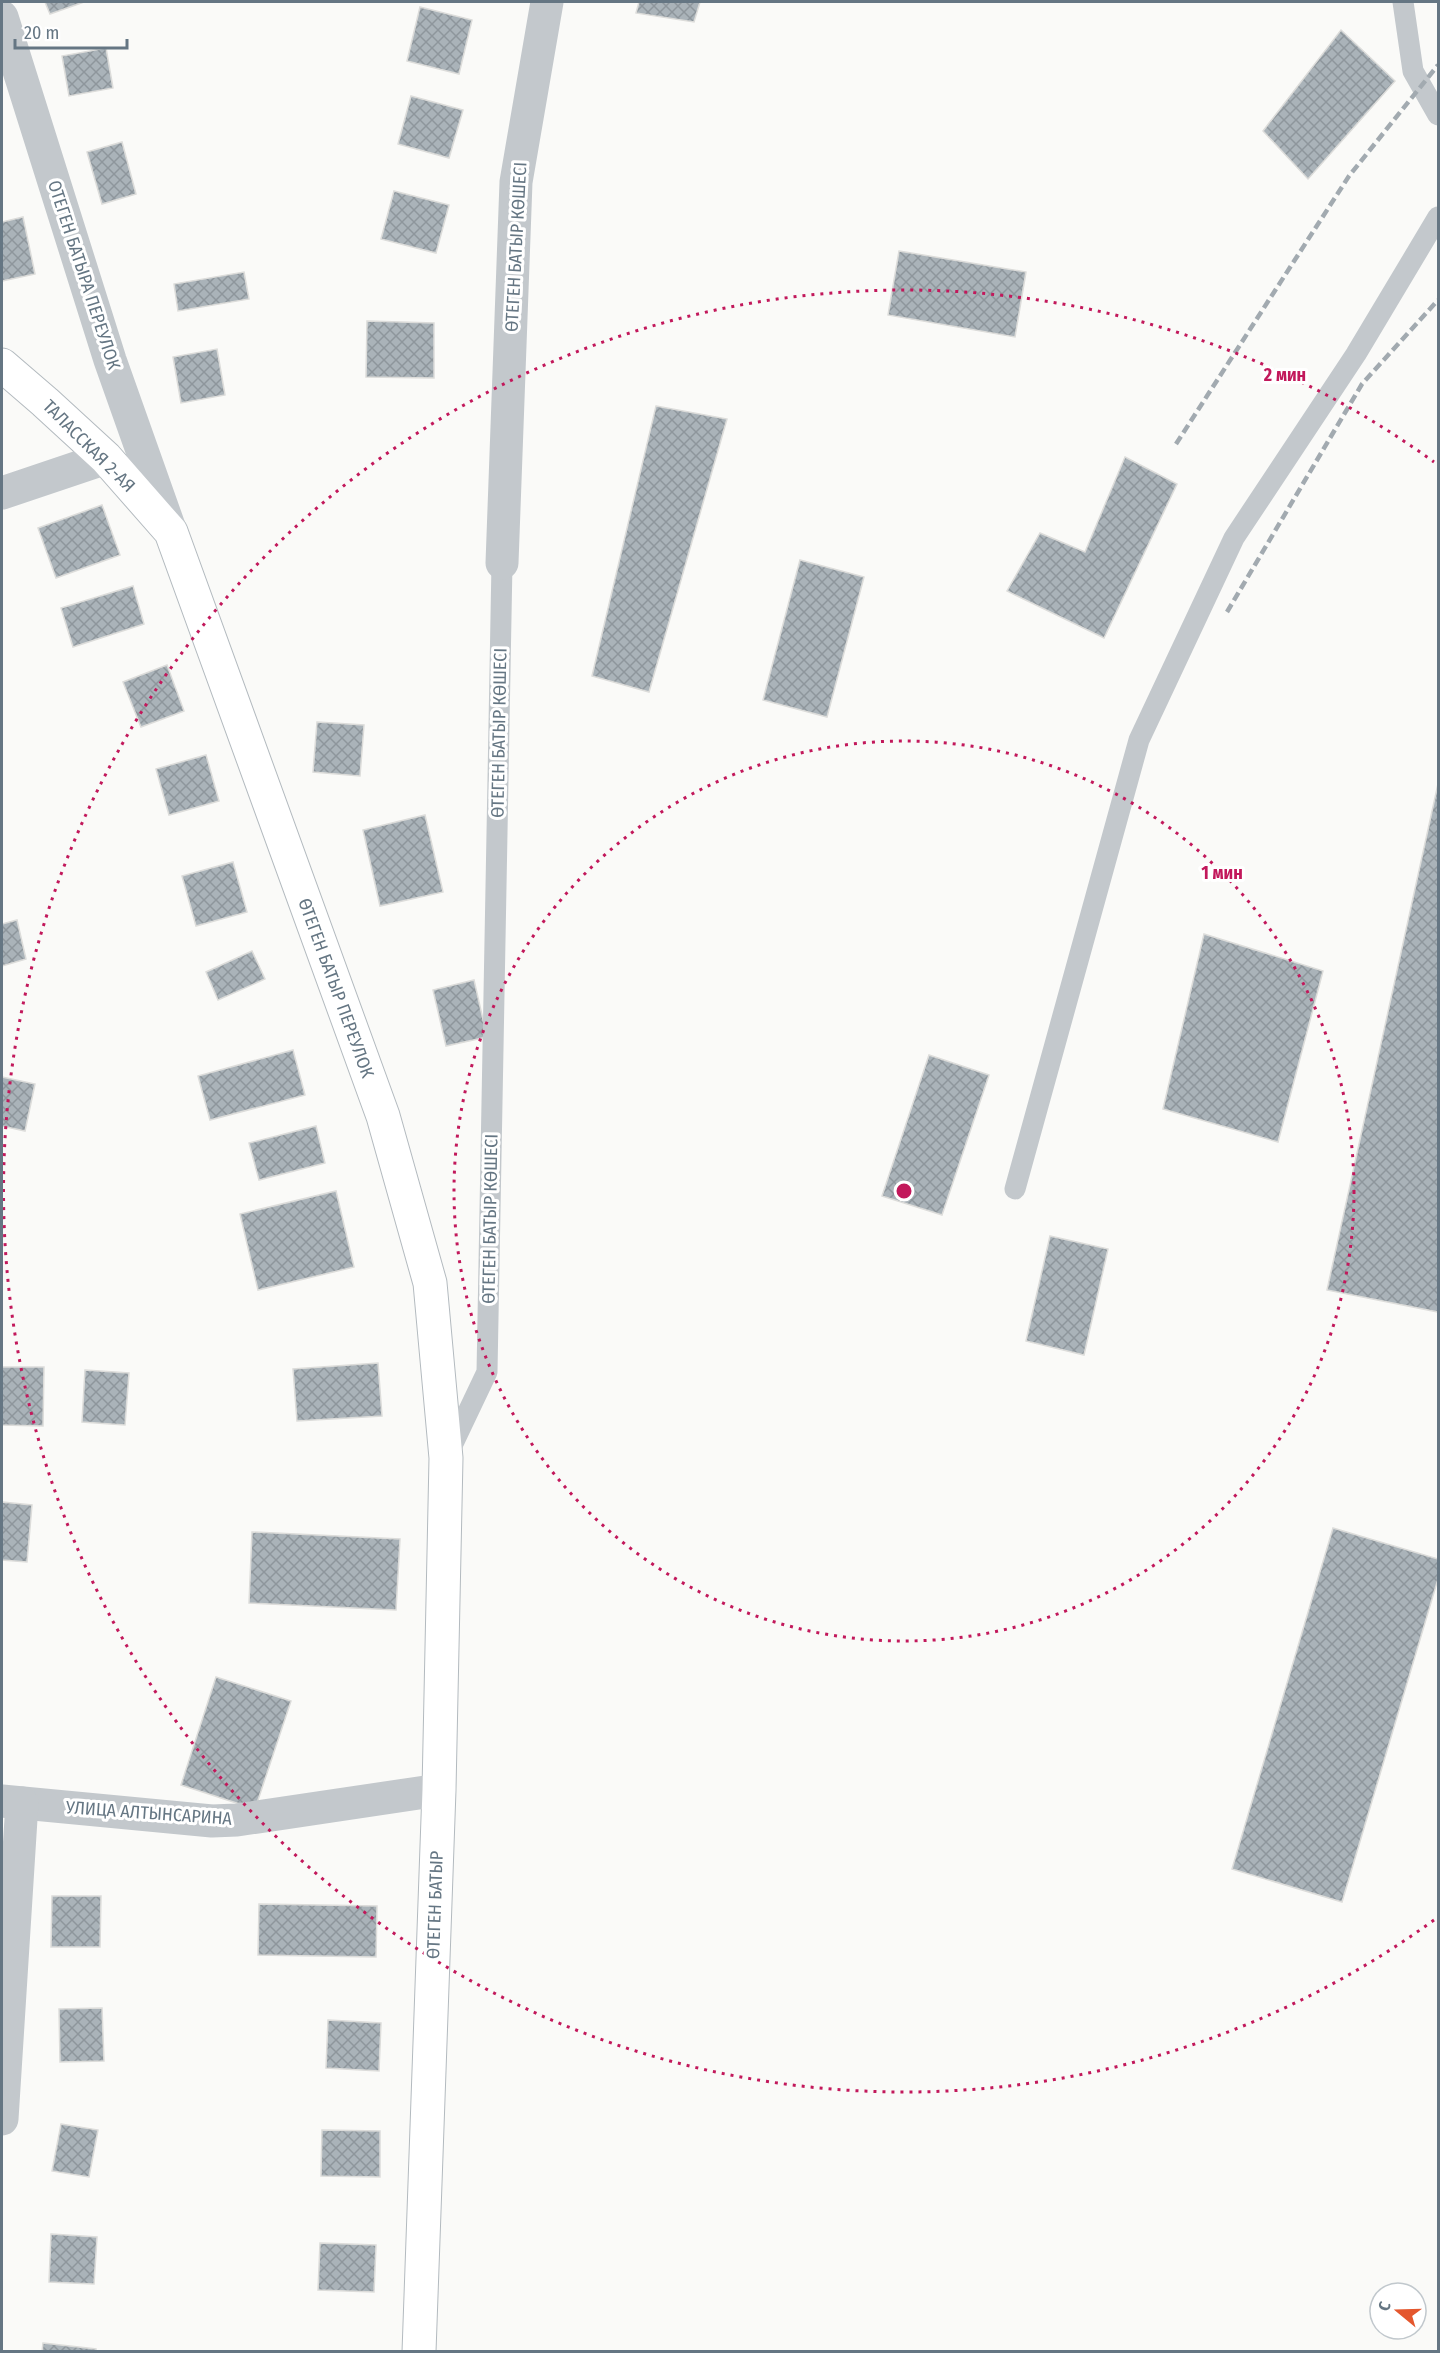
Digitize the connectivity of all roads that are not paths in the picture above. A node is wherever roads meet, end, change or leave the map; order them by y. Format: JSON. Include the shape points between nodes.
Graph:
{"nodes":[{"id":1,"x":548,"y":2,"type":"edge"},
{"id":2,"x":1402,"y":2,"type":"edge"},
{"id":3,"x":2,"y":17,"type":"edge"},
{"id":4,"x":1438,"y":115,"type":"edge"},
{"id":5,"x":1438,"y":217,"type":"edge"},
{"id":6,"x":2,"y":365,"type":"edge"},
{"id":7,"x":106,"y":458,"type":"junction"},
{"id":8,"x":2,"y":493,"type":"edge"},
{"id":9,"x":171,"y":532,"type":"junction"},
{"id":10,"x":502,"y":563,"type":"joint"},
{"id":11,"x":1016,"y":1189,"type":"dead end"},
{"id":12,"x":446,"y":1458,"type":"junction"},
{"id":13,"x":439,"y":1790,"type":"junction"},
{"id":14,"x":12,"y":1802,"type":"edge"},
{"id":15,"x":2,"y":2119,"type":"edge"},
{"id":16,"x":419,"y":2352,"type":"edge"}],
"edges":[{"from":1,"to":10,"type":"street","name":"ӨТЕГЕН БАТЫР КӨШЕСІ","via":[[516,182]]},
{"from":2,"to":4,"type":"lane","via":[[1413,71]]},
{"from":3,"to":9,"type":"street","name":"ОТЕГЕН БАТЫРА ПЕРЕУЛОК","via":[[110,360]]},
{"from":5,"to":11,"type":"lane","via":[[1356,354],[1234,538],[1139,740]]},
{"from":6,"to":7,"type":"street","name":"ТАЛАССКАЯ 2-АЯ"},
{"from":7,"to":8,"type":"street"},
{"from":7,"to":9,"type":"street","name":"ТАЛАССКАЯ 2-АЯ"},
{"from":9,"to":12,"type":"street","name":"ӨТЕГЕН БАТЫР ПЕРЕУЛОК","via":[[383,1116],[430,1283]]},
{"from":10,"to":12,"type":"lane","name":"ӨТЕГЕН БАТЫР КӨШЕСІ","via":[[487,1372]]},
{"from":12,"to":13,"type":"street","name":"ӨТЕГЕН БАТЫР"},
{"from":13,"to":14,"type":"street","name":"УЛИЦА АЛТЫНСАРИНА","via":[[212,1821]]},
{"from":13,"to":16,"type":"street","name":"ӨТЕГЕН БАТЫР"},
{"from":14,"to":15,"type":"street"}]}
